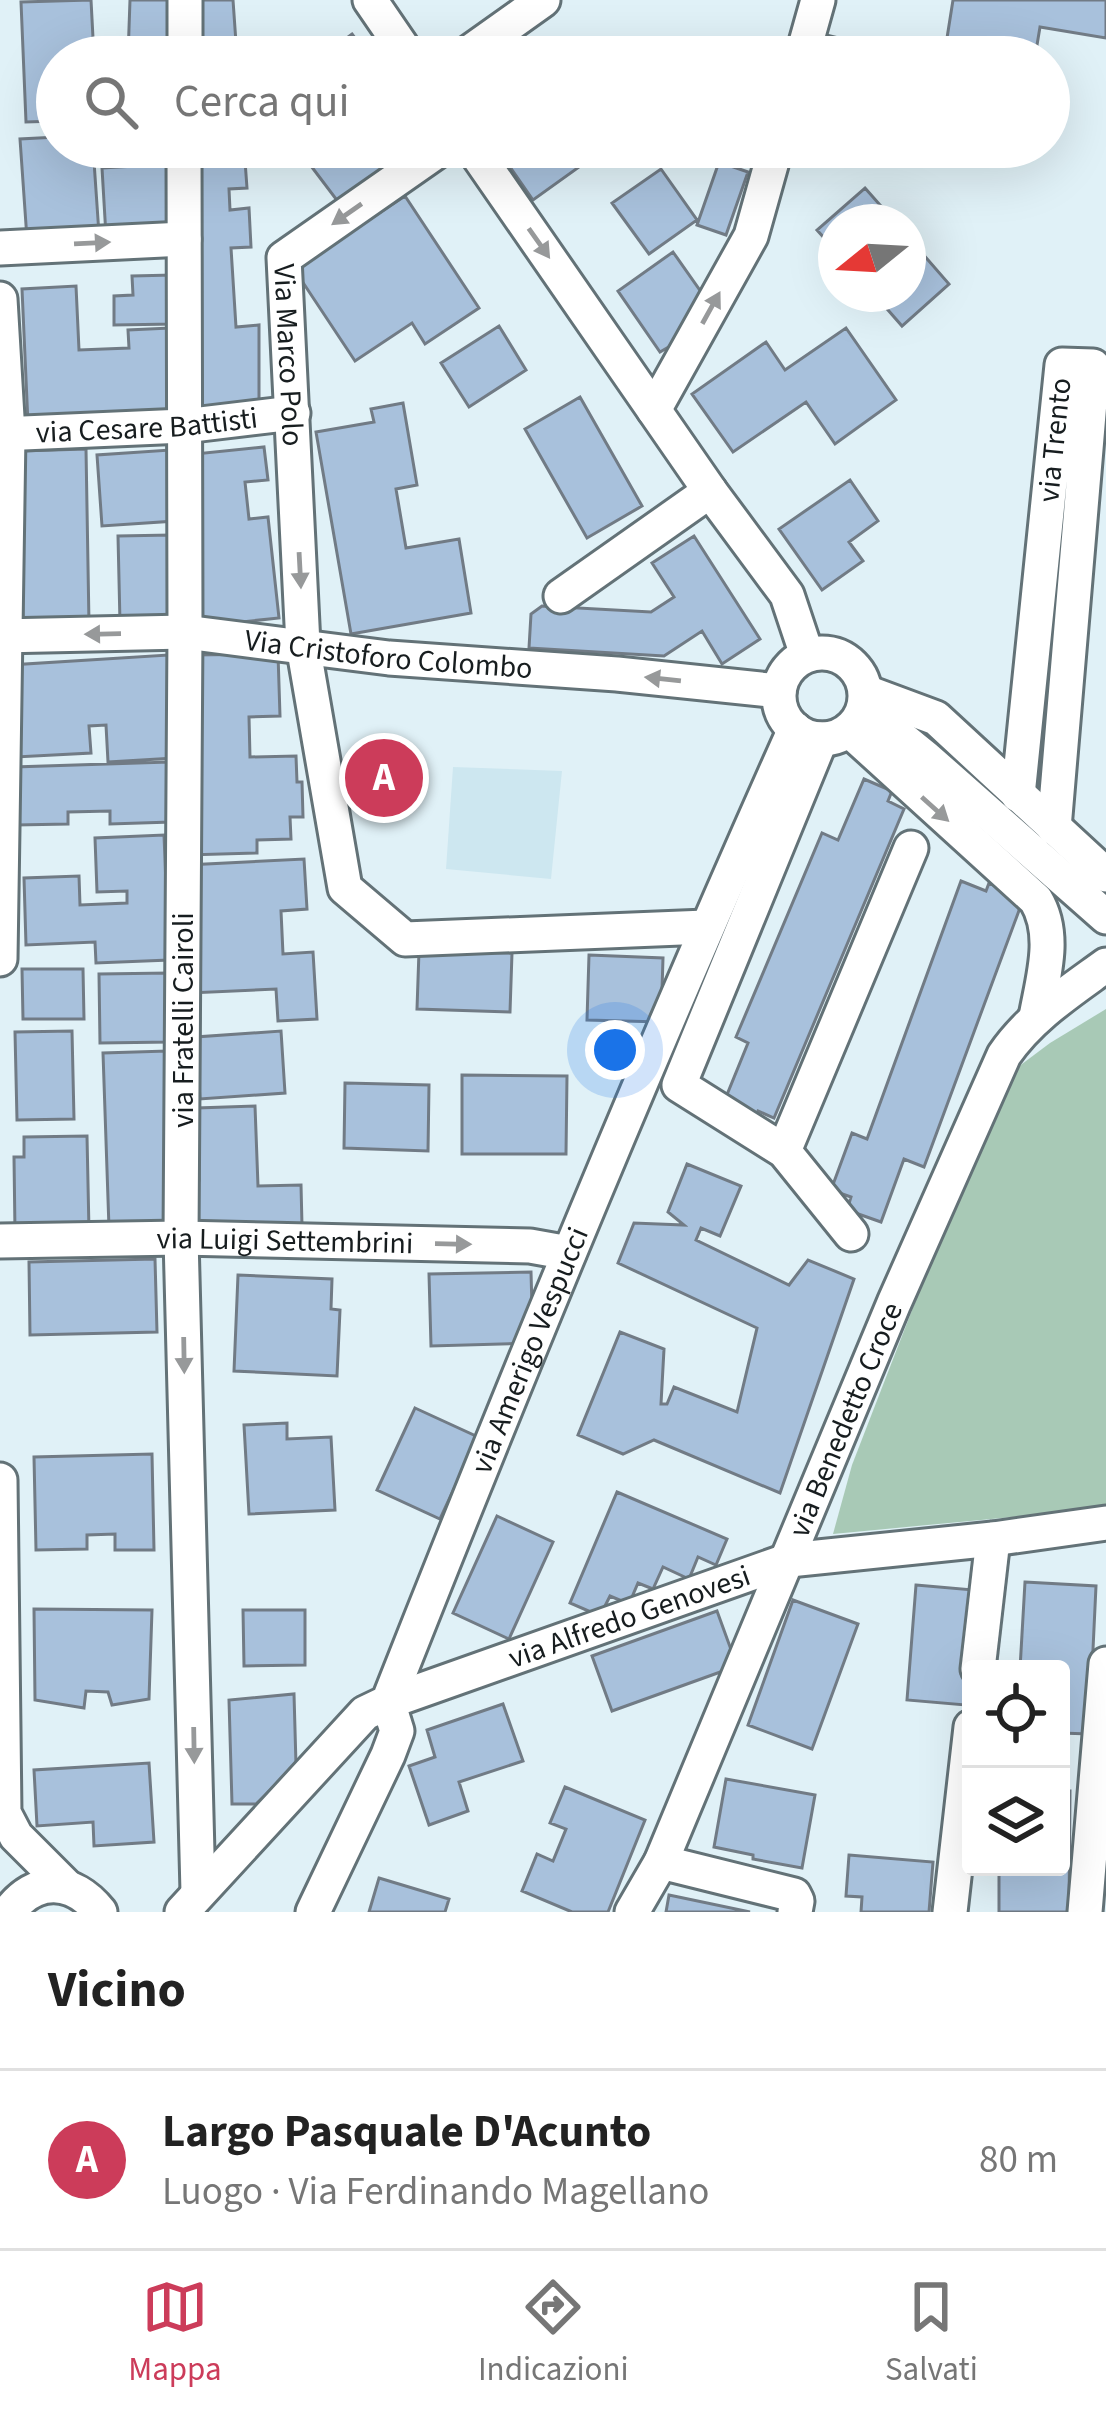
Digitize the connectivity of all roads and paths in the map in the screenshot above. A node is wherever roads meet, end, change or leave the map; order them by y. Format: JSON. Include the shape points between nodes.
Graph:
{"nodes":[{"id":1,"x":185,"y":0,"type":"edge"},
{"id":2,"x":370,"y":0,"type":"edge"},
{"id":3,"x":543,"y":0,"type":"edge"},
{"id":4,"x":818,"y":0,"type":"edge"},
{"id":5,"x":184,"y":36,"type":"edge"},
{"id":6,"x":395,"y":36,"type":"edge"},
{"id":7,"x":492,"y":36,"type":"edge"},
{"id":8,"x":808,"y":36,"type":"edge"},
{"id":9,"x":184,"y":168,"type":"edge"},
{"id":10,"x":413,"y":168,"type":"edge"},
{"id":11,"x":487,"y":168,"type":"edge"},
{"id":12,"x":770,"y":168,"type":"edge"},
{"id":13,"x":184,"y":238,"type":"junction"},
{"id":14,"x":0,"y":248,"type":"edge"},
{"id":15,"x":0,"y":299,"type":"edge"},
{"id":16,"x":654,"y":410,"type":"junction"},
{"id":17,"x":293,"y":413,"type":"junction"},
{"id":18,"x":184,"y":426,"type":"junction"},
{"id":19,"x":4,"y":434,"type":"edge"},
{"id":20,"x":710,"y":491,"type":"junction"},
{"id":21,"x":561,"y":596,"type":"dead end"},
{"id":22,"x":185,"y":632,"type":"junction"},
{"id":23,"x":3,"y":636,"type":"edge"},
{"id":24,"x":303,"y":645,"type":"junction"},
{"id":25,"x":807,"y":655,"type":"junction"},
{"id":26,"x":779,"y":691,"type":"junction"},
{"id":27,"x":838,"y":721,"type":"junction"},
{"id":28,"x":1018,"y":795,"type":"junction"},
{"id":29,"x":1054,"y":828,"type":"junction"},
{"id":30,"x":911,"y":848,"type":"dead end"},
{"id":31,"x":1106,"y":875,"type":"edge"},
{"id":32,"x":1106,"y":917,"type":"edge"},
{"id":33,"x":706,"y":927,"type":"junction"},
{"id":34,"x":0,"y":959,"type":"edge"},
{"id":35,"x":1106,"y":965,"type":"edge"},
{"id":36,"x":1036,"y":1017,"type":"junction"},
{"id":37,"x":784,"y":1151,"type":"junction"},
{"id":38,"x":851,"y":1234,"type":"dead end"},
{"id":39,"x":182,"y":1238,"type":"junction"},
{"id":40,"x":0,"y":1241,"type":"edge"},
{"id":41,"x":569,"y":1253,"type":"junction"},
{"id":42,"x":0,"y":1480,"type":"edge"},
{"id":43,"x":1106,"y":1523,"type":"edge"},
{"id":44,"x":992,"y":1539,"type":"junction"},
{"id":45,"x":789,"y":1560,"type":"junction"},
{"id":46,"x":979,"y":1660,"type":"edge"},
{"id":47,"x":1106,"y":1664,"type":"edge"},
{"id":48,"x":388,"y":1702,"type":"junction"},
{"id":49,"x":966,"y":1768,"type":"edge"},
{"id":50,"x":661,"y":1862,"type":"junction"},
{"id":51,"x":66,"y":1886,"type":"junction"},
{"id":52,"x":7,"y":1899,"type":"edge"},
{"id":53,"x":189,"y":1902,"type":"edge"},
{"id":54,"x":101,"y":1912,"type":"edge"},
{"id":55,"x":313,"y":1912,"type":"edge"},
{"id":56,"x":632,"y":1912,"type":"edge"},
{"id":57,"x":794,"y":1912,"type":"edge"},
{"id":58,"x":950,"y":1912,"type":"edge"},
{"id":59,"x":1085,"y":1912,"type":"edge"}],
"edges":[{"from":1,"to":5,"type":"street"},
{"from":2,"to":6,"type":"street"},
{"from":3,"to":7,"type":"street"},
{"from":4,"to":8,"type":"street"},
{"from":9,"to":13,"type":"street","name":"via Fratelli Cairoli"},
{"from":10,"to":17,"type":"street","name":"Via Marco Polo","one_way":true,"via":[[284,258]]},
{"from":11,"to":16,"type":"street","one_way":true},
{"from":16,"to":12,"type":"street","one_way":true,"via":[[751,236]]},
{"from":14,"to":13,"type":"street","one_way":true},
{"from":13,"to":18,"type":"street","name":"via Fratelli Cairoli"},
{"from":15,"to":19,"type":"street"},
{"from":16,"to":20,"type":"street"},
{"from":17,"to":18,"type":"street","name":"via Cesare Battisti"},
{"from":17,"to":24,"type":"street","name":"Via Marco Polo","one_way":true},
{"from":18,"to":19,"type":"street","name":"via Cesare Battisti"},
{"from":18,"to":22,"type":"street","name":"via Fratelli Cairoli"},
{"from":19,"to":23,"type":"street"},
{"from":20,"to":21,"type":"street"},
{"from":20,"to":25,"type":"street","via":[[787,595]]},
{"from":22,"to":23,"type":"street","name":"Via Cristoforo Colombo","one_way":true},
{"from":22,"to":24,"type":"street","name":"Via Cristoforo Colombo"},
{"from":22,"to":39,"type":"street","name":"via Fratelli Cairoli"},
{"from":23,"to":34,"type":"street"},
{"from":26,"to":24,"type":"street","name":"Via Cristoforo Colombo","one_way":true},
{"from":24,"to":33,"type":"street","name":"Via Marco Polo","via":[[345,888],[405,939]]},
{"from":25,"to":26,"type":"street","via":[[788,669]]},
{"from":25,"to":27,"type":"street","via":[[846,658],[863,679]]},
{"from":26,"to":27,"type":"street","via":[[785,719]]},
{"from":27,"to":28,"type":"street","via":[[935,718]]},
{"from":27,"to":32,"type":"street","via":[[889,728]]},
{"from":27,"to":33,"type":"street","name":"via Amerigo Vespucci"},
{"from":27,"to":36,"type":"street","one_way":true,"via":[[1036,900],[1048,932]]},
{"from":27,"to":37,"type":"street","via":[[679,1085]]},
{"from":28,"to":29,"type":"street"},
{"from":28,"to":29,"type":"street","name":"via Trento","via":[[1061,364],[1093,366]]},
{"from":29,"to":31,"type":"street"},
{"from":30,"to":37,"type":"street"},
{"from":33,"to":41,"type":"street","name":"via Amerigo Vespucci"},
{"from":35,"to":36,"type":"street","name":"via Benedetto Croce"},
{"from":36,"to":45,"type":"street","name":"via Benedetto Croce","via":[[1004,1055]]},
{"from":37,"to":38,"type":"street"},
{"from":39,"to":40,"type":"street","name":"via Luigi Settembrini"},
{"from":39,"to":41,"type":"street","name":"via Luigi Settembrini","one_way":true},
{"from":39,"to":53,"type":"street","name":"via Fratelli Cairoli","one_way":true},
{"from":41,"to":48,"type":"street","name":"via Amerigo Vespucci"},
{"from":42,"to":51,"type":"street","via":[[4,1813]]},
{"from":43,"to":44,"type":"street","name":"via Alfredo Genovesi"},
{"from":44,"to":45,"type":"street","name":"via Alfredo Genovesi"},
{"from":44,"to":46,"type":"street"},
{"from":45,"to":48,"type":"street","name":"via Alfredo Genovesi"},
{"from":45,"to":50,"type":"street","name":"via Benedetto Croce"},
{"from":47,"to":59,"type":"street"},
{"from":48,"to":53,"type":"street","name":"via Amerigo Vespucci","via":[[365,1713]]},
{"from":48,"to":55,"type":"street","via":[[393,1743]]},
{"from":49,"to":58,"type":"street"},
{"from":50,"to":56,"type":"street","name":"via Benedetto Croce"},
{"from":50,"to":57,"type":"street","via":[[794,1895]]},
{"from":51,"to":52,"type":"street"},
{"from":51,"to":54,"type":"street"}]}
